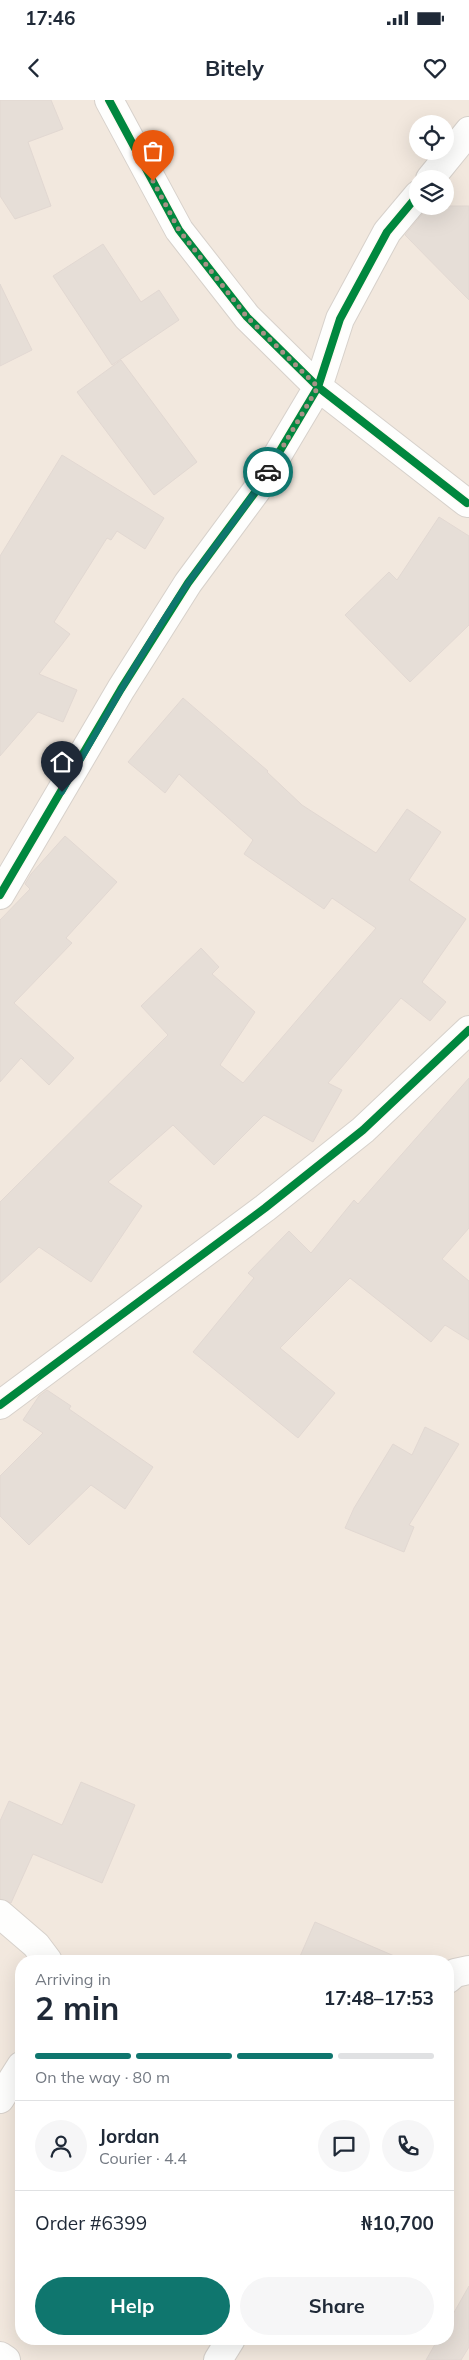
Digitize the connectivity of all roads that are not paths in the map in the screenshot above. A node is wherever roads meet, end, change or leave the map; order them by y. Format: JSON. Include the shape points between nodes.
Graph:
{"nodes":[{"id":1,"x":109,"y":100,"type":"edge"},
{"id":2,"x":469,"y":131,"type":"edge"},
{"id":3,"x":437,"y":170,"type":"edge"},
{"id":4,"x":409,"y":205,"type":"edge"},
{"id":5,"x":318,"y":387,"type":"junction"},
{"id":6,"x":467,"y":503,"type":"dead end"},
{"id":7,"x":0,"y":895,"type":"edge"},
{"id":8,"x":469,"y":1030,"type":"edge"},
{"id":9,"x":0,"y":1405,"type":"edge"},
{"id":10,"x":0,"y":1914,"type":"edge"},
{"id":11,"x":44,"y":1955,"type":"edge"},
{"id":12,"x":469,"y":1970,"type":"edge"},
{"id":13,"x":454,"y":1974,"type":"edge"},
{"id":14,"x":15,"y":2076,"type":"edge"},
{"id":15,"x":0,"y":2100,"type":"edge"},
{"id":16,"x":227,"y":2345,"type":"edge"},
{"id":17,"x":0,"y":2356,"type":"edge"},
{"id":18,"x":6,"y":2360,"type":"edge"},
{"id":19,"x":218,"y":2360,"type":"edge"}],
"edges":[{"from":1,"to":5,"type":"street","via":[[179,230],[247,317]]},
{"from":2,"to":3,"type":"street"},
{"from":4,"to":5,"type":"street","via":[[387,232],[340,319]]},
{"from":5,"to":6,"type":"street"},
{"from":5,"to":7,"type":"street","via":[[256,491],[188,583],[121,690]]},
{"from":8,"to":9,"type":"street","via":[[355,1136]]},
{"from":10,"to":11,"type":"street"},
{"from":12,"to":13,"type":"street"},
{"from":14,"to":15,"type":"street"},
{"from":16,"to":19,"type":"street"},
{"from":17,"to":18,"type":"street"}]}
